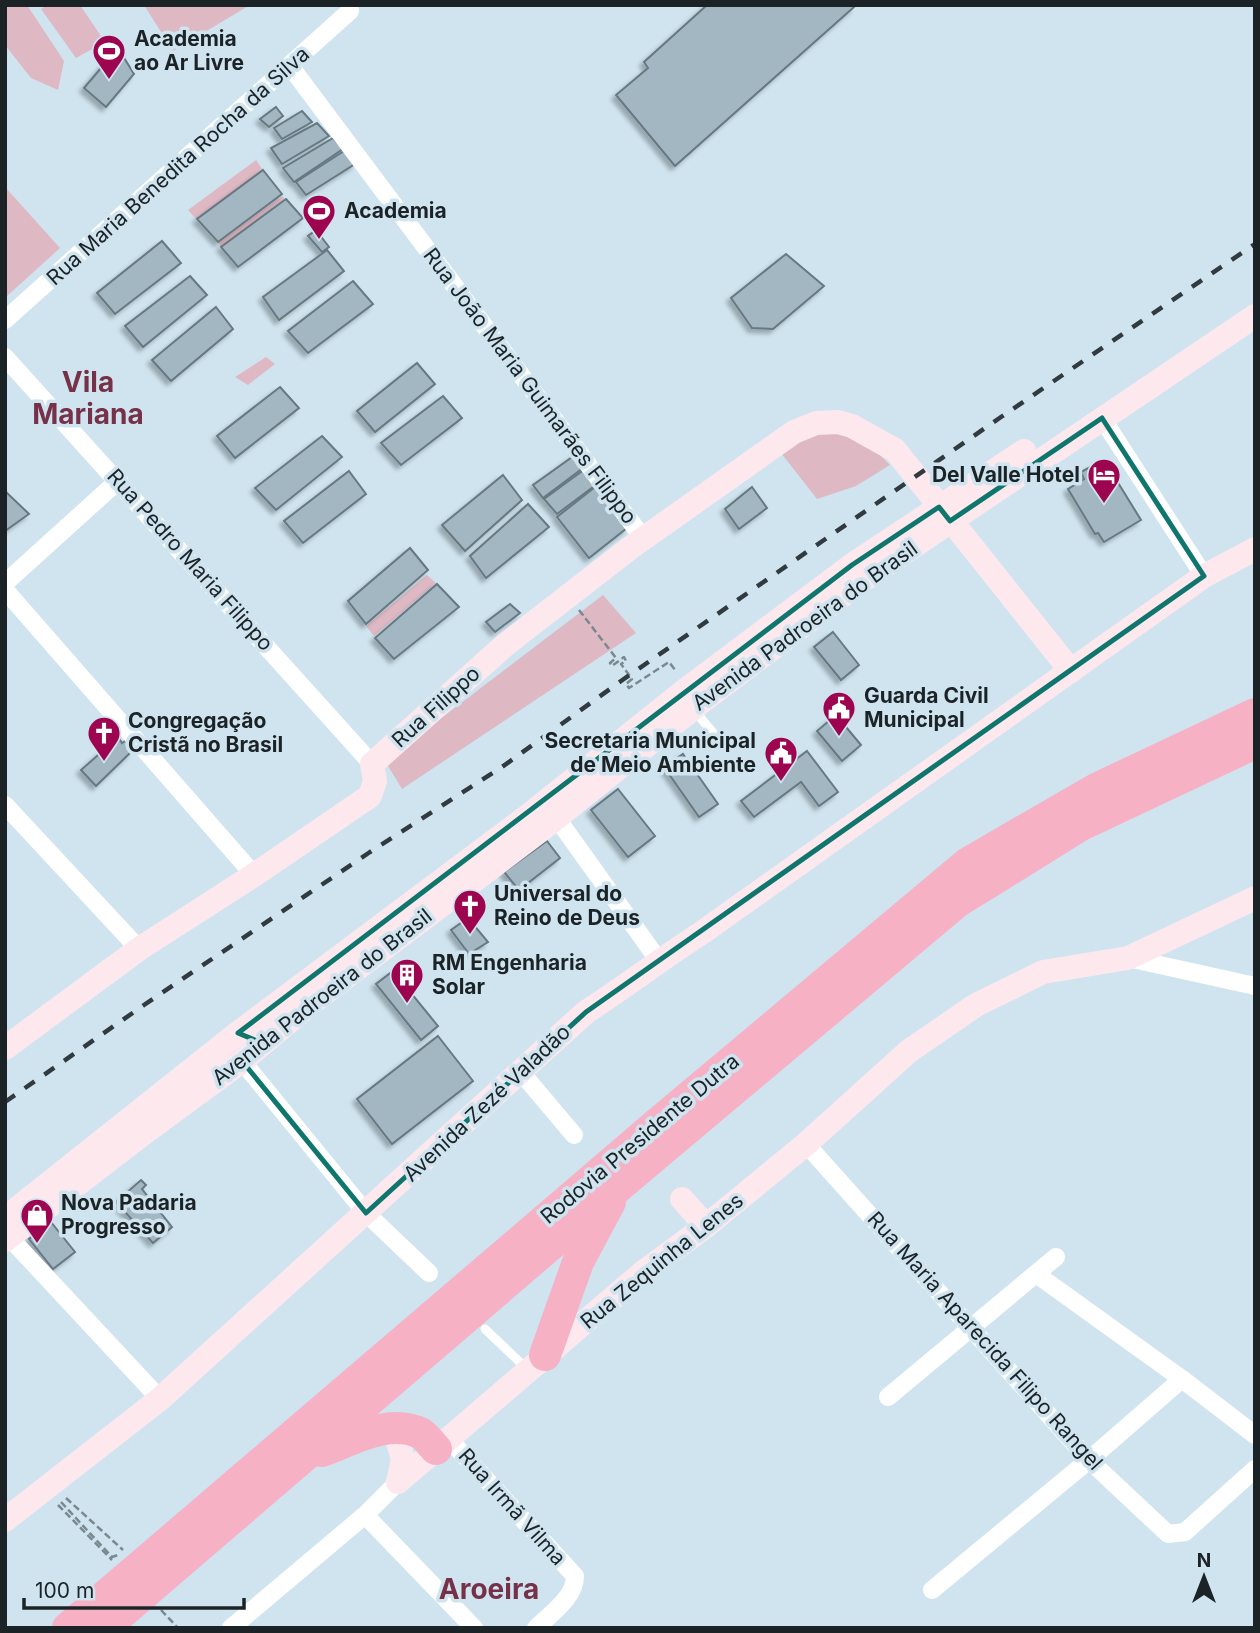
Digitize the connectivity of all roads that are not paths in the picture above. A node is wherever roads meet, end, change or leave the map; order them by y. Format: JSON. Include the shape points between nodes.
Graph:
{"nodes":[{"id":1,"x":350,"y":11,"type":"dead end"},
{"id":2,"x":290,"y":66,"type":"junction"},
{"id":3,"x":1255,"y":297,"type":"edge"},
{"id":4,"x":1255,"y":316,"type":"edge"},
{"id":5,"x":5,"y":320,"type":"edge"},
{"id":6,"x":5,"y":357,"type":"edge"},
{"id":7,"x":1102,"y":418,"type":"junction"},
{"id":8,"x":119,"y":480,"type":"junction"},
{"id":9,"x":643,"y":538,"type":"junction"},
{"id":10,"x":1255,"y":549,"type":"edge"},
{"id":11,"x":1204,"y":576,"type":"junction"},
{"id":12,"x":5,"y":583,"type":"edge"},
{"id":13,"x":5,"y":590,"type":"edge"},
{"id":14,"x":1070,"y":671,"type":"junction"},
{"id":15,"x":693,"y":709,"type":"junction"},
{"id":16,"x":1255,"y":714,"type":"edge"},
{"id":17,"x":714,"y":734,"type":"dead end"},
{"id":18,"x":1255,"y":745,"type":"edge"},
{"id":19,"x":372,"y":764,"type":"junction"},
{"id":20,"x":5,"y":805,"type":"edge"},
{"id":21,"x":556,"y":817,"type":"junction"},
{"id":22,"x":254,"y":875,"type":"junction"},
{"id":23,"x":1255,"y":898,"type":"edge"},
{"id":24,"x":139,"y":948,"type":"junction"},
{"id":25,"x":1128,"y":958,"type":"junction"},
{"id":26,"x":659,"y":961,"type":"junction"},
{"id":27,"x":1255,"y":986,"type":"edge"},
{"id":28,"x":9,"y":1038,"type":"edge"},
{"id":29,"x":240,"y":1047,"type":"junction"},
{"id":30,"x":520,"y":1071,"type":"junction"},
{"id":31,"x":573,"y":1135,"type":"dead end"},
{"id":32,"x":806,"y":1144,"type":"junction"},
{"id":33,"x":619,"y":1186,"type":"junction"},
{"id":34,"x":682,"y":1199,"type":"dead end"},
{"id":35,"x":366,"y":1213,"type":"junction"},
{"id":36,"x":706,"y":1226,"type":"junction"},
{"id":37,"x":7,"y":1232,"type":"edge"},
{"id":38,"x":1056,"y":1258,"type":"dead end"},
{"id":39,"x":429,"y":1273,"type":"dead end"},
{"id":40,"x":1036,"y":1274,"type":"junction"},
{"id":41,"x":972,"y":1328,"type":"junction"},
{"id":42,"x":485,"y":1329,"type":"dead end"},
{"id":43,"x":537,"y":1363,"type":"junction"},
{"id":44,"x":1182,"y":1379,"type":"junction"},
{"id":45,"x":888,"y":1397,"type":"dead end"},
{"id":46,"x":160,"y":1399,"type":"junction"},
{"id":47,"x":383,"y":1429,"type":"junction"},
{"id":48,"x":1252,"y":1433,"type":"edge"},
{"id":49,"x":442,"y":1443,"type":"junction"},
{"id":50,"x":304,"y":1458,"type":"junction"},
{"id":51,"x":1089,"y":1460,"type":"junction"},
{"id":52,"x":1255,"y":1468,"type":"edge"},
{"id":53,"x":398,"y":1482,"type":"junction"},
{"id":54,"x":365,"y":1515,"type":"junction"},
{"id":55,"x":5,"y":1520,"type":"edge"},
{"id":56,"x":932,"y":1590,"type":"dead end"},
{"id":57,"x":68,"y":1628,"type":"edge"},
{"id":58,"x":104,"y":1628,"type":"edge"},
{"id":59,"x":231,"y":1628,"type":"edge"},
{"id":60,"x":474,"y":1628,"type":"edge"},
{"id":61,"x":536,"y":1628,"type":"edge"}],
"edges":[{"from":1,"to":2,"type":"street","name":"Rua Maria Benedita Rocha da Silva"},
{"from":2,"to":5,"type":"street","name":"Rua Maria Benedita Rocha da Silva"},
{"from":2,"to":9,"type":"street","name":"Rua João Maria Guimarães Filippo"},
{"from":3,"to":29,"type":"street","name":"Avenida Padroeira do Brasil","via":[[852,565],[688,688]]},
{"from":4,"to":7,"type":"street","name":"Avenida Padroeira do Brasil"},
{"from":6,"to":8,"type":"street","name":"Rua Pedro Maria Filippo"},
{"from":7,"to":11,"type":"street"},
{"from":7,"to":15,"type":"street","name":"Avenida Padroeira do Brasil","via":[[862,580],[763,660]]},
{"from":8,"to":12,"type":"street"},
{"from":8,"to":19,"type":"street","name":"Rua Pedro Maria Filippo"},
{"from":9,"to":14,"type":"street","name":"Rua Filippo","via":[[794,432],[817,423],[852,426],[895,450]]},
{"from":9,"to":19,"type":"street","name":"Rua Filippo","via":[[505,645]]},
{"from":10,"to":11,"type":"street","name":"Avenida Zezé Valadão"},
{"from":11,"to":14,"type":"street","name":"Avenida Zezé Valadão"},
{"from":13,"to":22,"type":"street"},
{"from":14,"to":26,"type":"street","name":"Avenida Zezé Valadão"},
{"from":15,"to":17,"type":"lane"},
{"from":15,"to":21,"type":"street","name":"Avenida Padroeira do Brasil"},
{"from":16,"to":57,"type":"highway","name":"Rodovia Presidente Dutra","via":[[1096,789],[968,863]]},
{"from":18,"to":33,"type":"highway","name":"Rodovia Presidente Dutra","via":[[1081,825],[957,902]]},
{"from":19,"to":22,"type":"street","name":"Rua Filippo","via":[[375,781],[370,796]]},
{"from":20,"to":24,"type":"street"},
{"from":21,"to":26,"type":"street"},
{"from":21,"to":29,"type":"street","name":"Avenida Padroeira do Brasil","via":[[309,1005]]},
{"from":22,"to":24,"type":"street","name":"Rua Filippo"},
{"from":23,"to":25,"type":"street","name":"Rua Zequinha Lenes"},
{"from":24,"to":28,"type":"street","name":"Rua Filippo"},
{"from":25,"to":27,"type":"street"},
{"from":25,"to":32,"type":"street","name":"Rua Zequinha Lenes","via":[[1043,972],[976,1005],[909,1051]]},
{"from":26,"to":30,"type":"street","name":"Avenida Zezé Valadão","via":[[586,1013]]},
{"from":29,"to":35,"type":"street"},
{"from":29,"to":37,"type":"street","name":"Avenida Padroeira do Brasil"},
{"from":30,"to":31,"type":"street"},
{"from":30,"to":35,"type":"street","name":"Avenida Zezé Valadão"},
{"from":32,"to":36,"type":"street","name":"Rua Zequinha Lenes"},
{"from":32,"to":41,"type":"street","name":"Rua Maria Aparecida Filipo Rangel"},
{"from":33,"to":43,"type":"highway","via":[[578,1262]]},
{"from":33,"to":50,"type":"highway","name":"Rodovia Presidente Dutra"},
{"from":34,"to":36,"type":"street"},
{"from":35,"to":39,"type":"street"},
{"from":35,"to":46,"type":"street","name":"Avenida Zezé Valadão"},
{"from":36,"to":43,"type":"street","name":"Rua Zequinha Lenes","via":[[641,1274]]},
{"from":37,"to":46,"type":"street"},
{"from":38,"to":40,"type":"street"},
{"from":40,"to":41,"type":"street"},
{"from":40,"to":44,"type":"street"},
{"from":41,"to":45,"type":"street"},
{"from":41,"to":51,"type":"street","name":"Rua Maria Aparecida Filipo Rangel"},
{"from":42,"to":43,"type":"lane"},
{"from":43,"to":49,"type":"street","name":"Rua Zequinha Lenes"},
{"from":44,"to":48,"type":"street"},
{"from":44,"to":51,"type":"street"},
{"from":46,"to":55,"type":"street","name":"Avenida Zezé Valadão","via":[[53,1489]]},
{"from":47,"to":49,"type":"highway","via":[[402,1428]]},
{"from":47,"to":50,"type":"highway"},
{"from":47,"to":53,"type":"street","via":[[396,1436],[403,1459]]},
{"from":49,"to":53,"type":"street","name":"Rua Zequinha Lenes"},
{"from":49,"to":61,"type":"street","name":"Rua Irmã Vilma","via":[[575,1576],[569,1595]]},
{"from":50,"to":58,"type":"highway","name":"Rodovia Presidente Dutra"},
{"from":51,"to":52,"type":"street","name":"Rua Maria Aparecida Filipo Rangel","via":[[1168,1534],[1185,1532]]},
{"from":51,"to":56,"type":"street"},
{"from":53,"to":54,"type":"street","name":"Rua Zequinha Lenes"},
{"from":54,"to":59,"type":"street","name":"Rua Zequinha Lenes"},
{"from":54,"to":60,"type":"street"}]}
